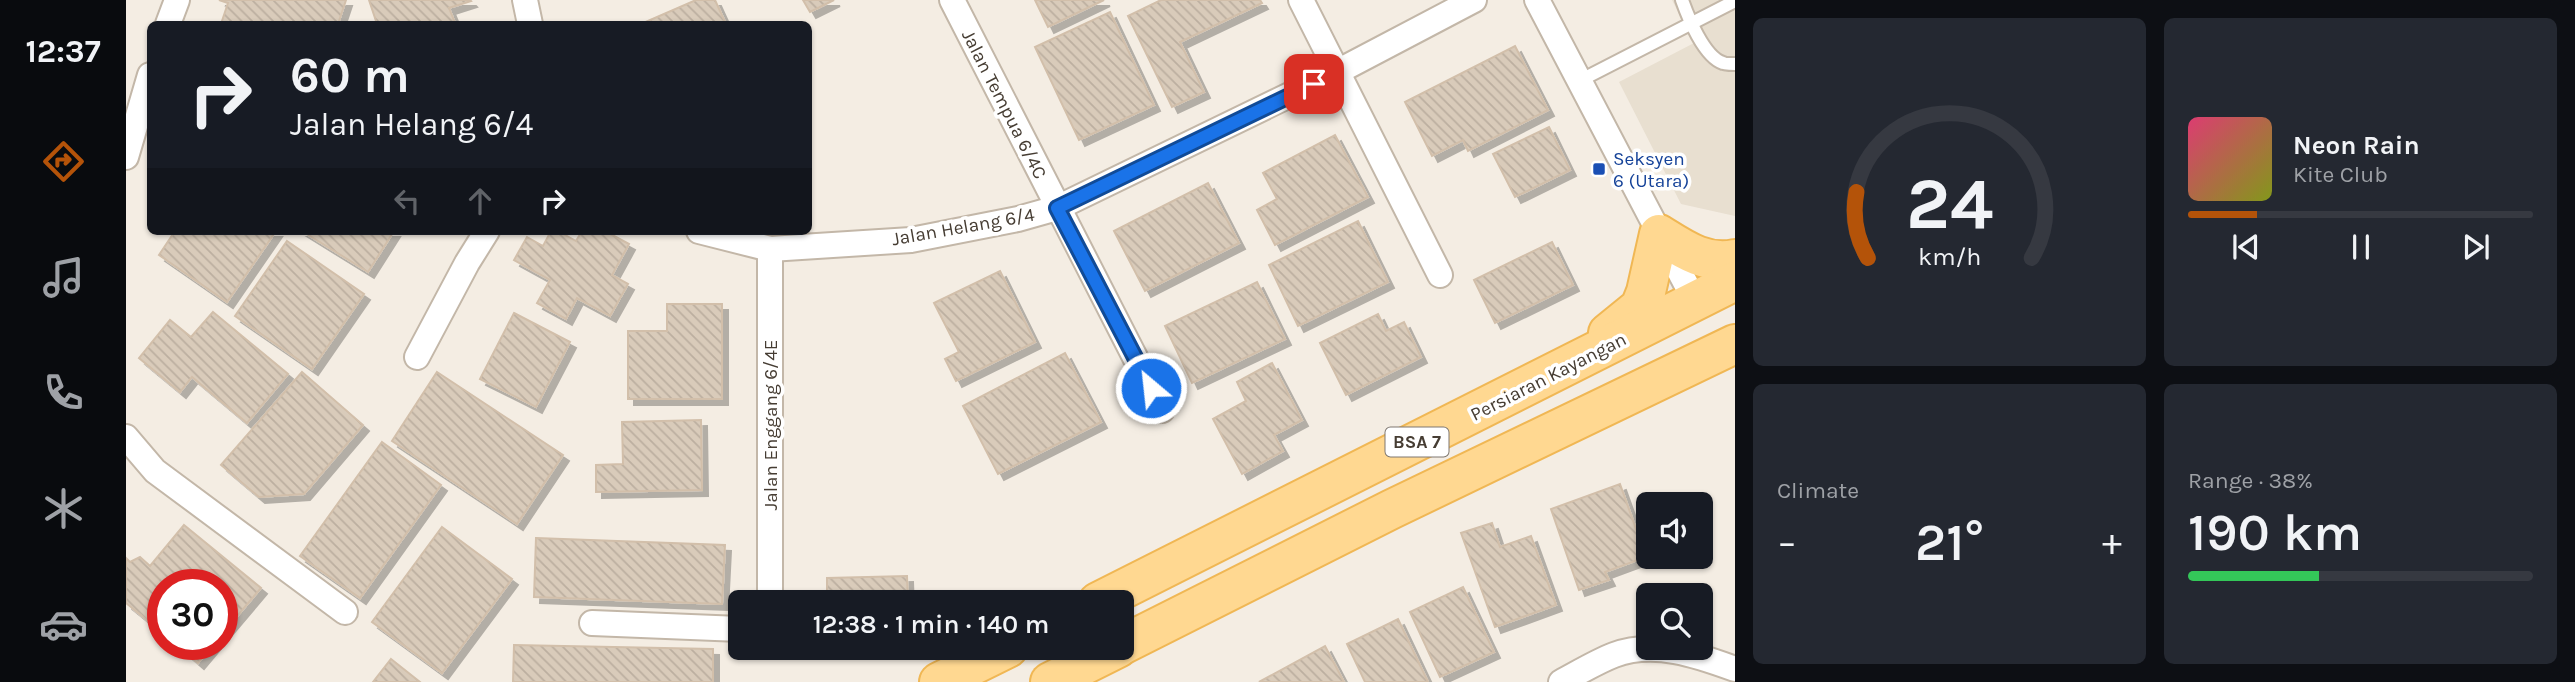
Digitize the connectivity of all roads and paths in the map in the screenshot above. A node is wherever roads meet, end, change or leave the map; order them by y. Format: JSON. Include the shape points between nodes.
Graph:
{"nodes":[{"id":1,"x":177,"y":0,"type":"edge"},
{"id":2,"x":525,"y":0,"type":"edge"},
{"id":3,"x":952,"y":0,"type":"edge"},
{"id":4,"x":1301,"y":0,"type":"edge"},
{"id":5,"x":1474,"y":0,"type":"edge"},
{"id":6,"x":1537,"y":0,"type":"edge"},
{"id":7,"x":1682,"y":0,"type":"edge"},
{"id":8,"x":1735,"y":1,"type":"edge"},
{"id":9,"x":169,"y":21,"type":"edge"},
{"id":10,"x":529,"y":21,"type":"edge"},
{"id":11,"x":1690,"y":23,"type":"junction"},
{"id":12,"x":1735,"y":64,"type":"edge"},
{"id":13,"x":1337,"y":72,"type":"junction"},
{"id":14,"x":1581,"y":80,"type":"junction"},
{"id":15,"x":147,"y":85,"type":"edge"},
{"id":16,"x":126,"y":157,"type":"edge"},
{"id":17,"x":1057,"y":208,"type":"junction"},
{"id":18,"x":1659,"y":234,"type":"junction"},
{"id":19,"x":484,"y":235,"type":"edge"},
{"id":20,"x":716,"y":235,"type":"edge"},
{"id":21,"x":770,"y":248,"type":"junction"},
{"id":22,"x":1735,"y":258,"type":"edge"},
{"id":23,"x":1440,"y":275,"type":"dead end"},
{"id":24,"x":1735,"y":281,"type":"edge"},
{"id":25,"x":1695,"y":301,"type":"junction"},
{"id":26,"x":1735,"y":319,"type":"edge"},
{"id":27,"x":1735,"y":344,"type":"edge"},
{"id":28,"x":417,"y":357,"type":"dead end"},
{"id":29,"x":1550,"y":376,"type":"junction"},
{"id":30,"x":1162,"y":410,"type":"dead end"},
{"id":31,"x":126,"y":437,"type":"edge"},
{"id":32,"x":770,"y":590,"type":"edge"},
{"id":33,"x":1122,"y":590,"type":"edge"},
{"id":34,"x":345,"y":612,"type":"dead end"},
{"id":35,"x":592,"y":623,"type":"dead end"},
{"id":36,"x":728,"y":629,"type":"edge"},
{"id":37,"x":1134,"y":639,"type":"edge"},
{"id":38,"x":983,"y":660,"type":"edge"},
{"id":39,"x":1092,"y":660,"type":"edge"},
{"id":40,"x":1735,"y":669,"type":"edge"},
{"id":41,"x":939,"y":682,"type":"edge"},
{"id":42,"x":1049,"y":682,"type":"edge"},
{"id":43,"x":1561,"y":682,"type":"edge"}],
"edges":[{"from":1,"to":9,"type":"street"},
{"from":2,"to":10,"type":"street"},
{"from":3,"to":17,"type":"street","name":"Jalan Tempua 6/4C"},
{"from":4,"to":13,"type":"street"},
{"from":5,"to":13,"type":"street","name":"Jalan Helang 6/4"},
{"from":6,"to":14,"type":"street"},
{"from":7,"to":11,"type":"lane"},
{"from":8,"to":11,"type":"lane"},
{"from":11,"to":12,"type":"lane","via":[[1711,55]]},
{"from":11,"to":14,"type":"lane"},
{"from":13,"to":17,"type":"street","name":"Jalan Helang 6/4"},
{"from":13,"to":23,"type":"street"},
{"from":14,"to":18,"type":"street"},
{"from":15,"to":16,"type":"street"},
{"from":17,"to":21,"type":"street","name":"Jalan Helang 6/4","via":[[911,240]]},
{"from":17,"to":30,"type":"street","name":"Jalan Tempua 6/4C"},
{"from":18,"to":22,"type":"main road","via":[[1701,258]]},
{"from":18,"to":25,"type":"street"},
{"from":18,"to":29,"type":"main road","via":[[1640,307]]},
{"from":19,"to":28,"type":"street"},
{"from":20,"to":21,"type":"street","name":"Jalan Helang 6/4"},
{"from":21,"to":32,"type":"street","name":"Jalan Enggang 6/4E"},
{"from":24,"to":25,"type":"main road","name":"Persiaran Kayangan","number":"BSA 7"},
{"from":25,"to":26,"type":"main road","via":[[1708,317]]},
{"from":25,"to":29,"type":"main road","name":"Persiaran Kayangan","number":"BSA 7"},
{"from":27,"to":37,"type":"main road","number":"BSA 7"},
{"from":29,"to":33,"type":"main road","name":"Persiaran Kayangan","number":"BSA 7"},
{"from":31,"to":34,"type":"street","via":[[155,471]]},
{"from":35,"to":36,"type":"street"},
{"from":38,"to":41,"type":"main road"},
{"from":39,"to":42,"type":"main road","number":"BSA 7"},
{"from":40,"to":43,"type":"street","via":[[1696,655],[1637,649],[1614,655]]}]}
